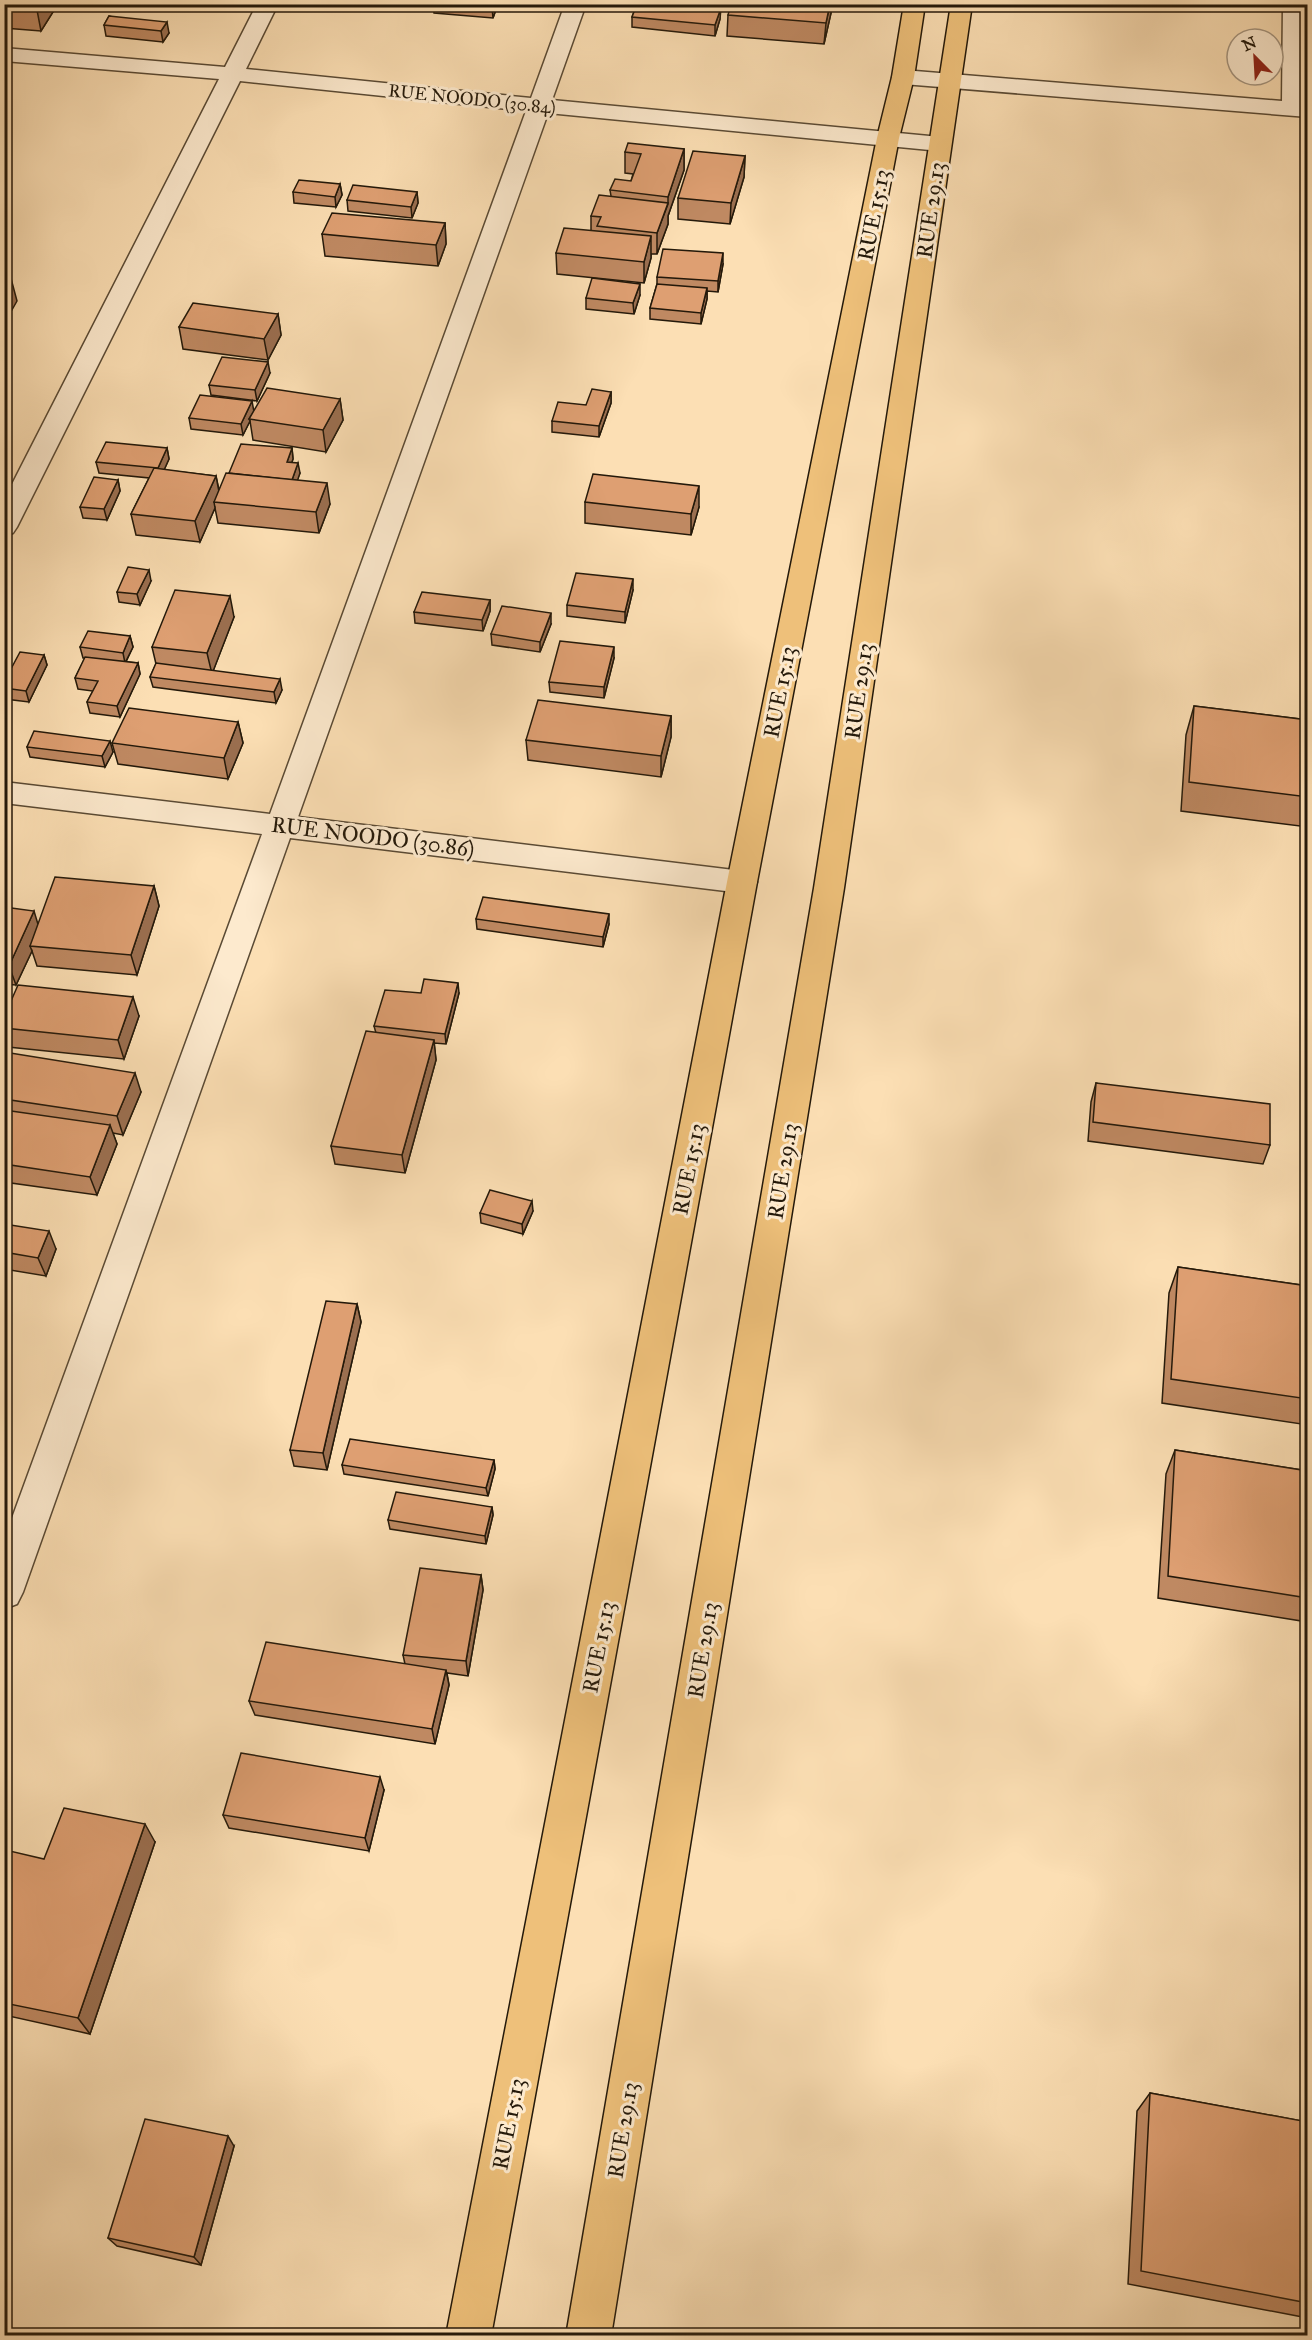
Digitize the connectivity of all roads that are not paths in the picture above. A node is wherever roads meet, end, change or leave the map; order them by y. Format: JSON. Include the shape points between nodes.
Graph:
{"nodes":[{"id":1,"x":268,"y":4,"type":"edge"},
{"id":2,"x":576,"y":4,"type":"edge"},
{"id":3,"x":915,"y":4,"type":"edge"},
{"id":4,"x":962,"y":4,"type":"edge"},
{"id":5,"x":1294,"y":4,"type":"edge"},
{"id":6,"x":4,"y":54,"type":"edge"},
{"id":7,"x":233,"y":74,"type":"junction"},
{"id":8,"x":903,"y":76,"type":"junction"},
{"id":9,"x":950,"y":81,"type":"junction"},
{"id":10,"x":541,"y":106,"type":"junction"},
{"id":11,"x":1300,"y":109,"type":"edge"},
{"id":12,"x":888,"y":138,"type":"junction"},
{"id":13,"x":940,"y":144,"type":"junction"},
{"id":14,"x":4,"y":527,"type":"edge"},
{"id":15,"x":4,"y":792,"type":"edge"},
{"id":16,"x":282,"y":825,"type":"junction"},
{"id":17,"x":742,"y":882,"type":"junction"},
{"id":18,"x":4,"y":1592,"type":"edge"},
{"id":19,"x":468,"y":2336,"type":"edge"},
{"id":20,"x":588,"y":2336,"type":"edge"}],
"edges":[{"from":1,"to":7,"type":"street"},
{"from":2,"to":10,"type":"street"},
{"from":3,"to":8,"type":"main road","name":"RUE 15.13"},
{"from":4,"to":9,"type":"main road","name":"RUE 29.13"},
{"from":5,"to":11,"type":"street"},
{"from":6,"to":7,"type":"street","name":"RUE NOODO (30.84)"},
{"from":7,"to":10,"type":"street","name":"RUE NOODO (30.84)"},
{"from":7,"to":14,"type":"street"},
{"from":8,"to":9,"type":"street"},
{"from":8,"to":12,"type":"main road","name":"RUE 15.13"},
{"from":9,"to":11,"type":"street"},
{"from":9,"to":13,"type":"main road","name":"RUE 29.13"},
{"from":10,"to":12,"type":"street","name":"RUE NOODO (30.84)"},
{"from":10,"to":16,"type":"street"},
{"from":12,"to":13,"type":"street","name":"RUE NOODO (30.84)"},
{"from":12,"to":17,"type":"main road","name":"RUE 15.13"},
{"from":13,"to":20,"type":"main road","name":"RUE 29.13","via":[[829,888]]},
{"from":15,"to":16,"type":"street","name":"RUE NOODO (30.86)"},
{"from":16,"to":17,"type":"street","name":"RUE NOODO (30.86)"},
{"from":16,"to":18,"type":"street"},
{"from":17,"to":19,"type":"main road","name":"RUE 15.13"}]}
